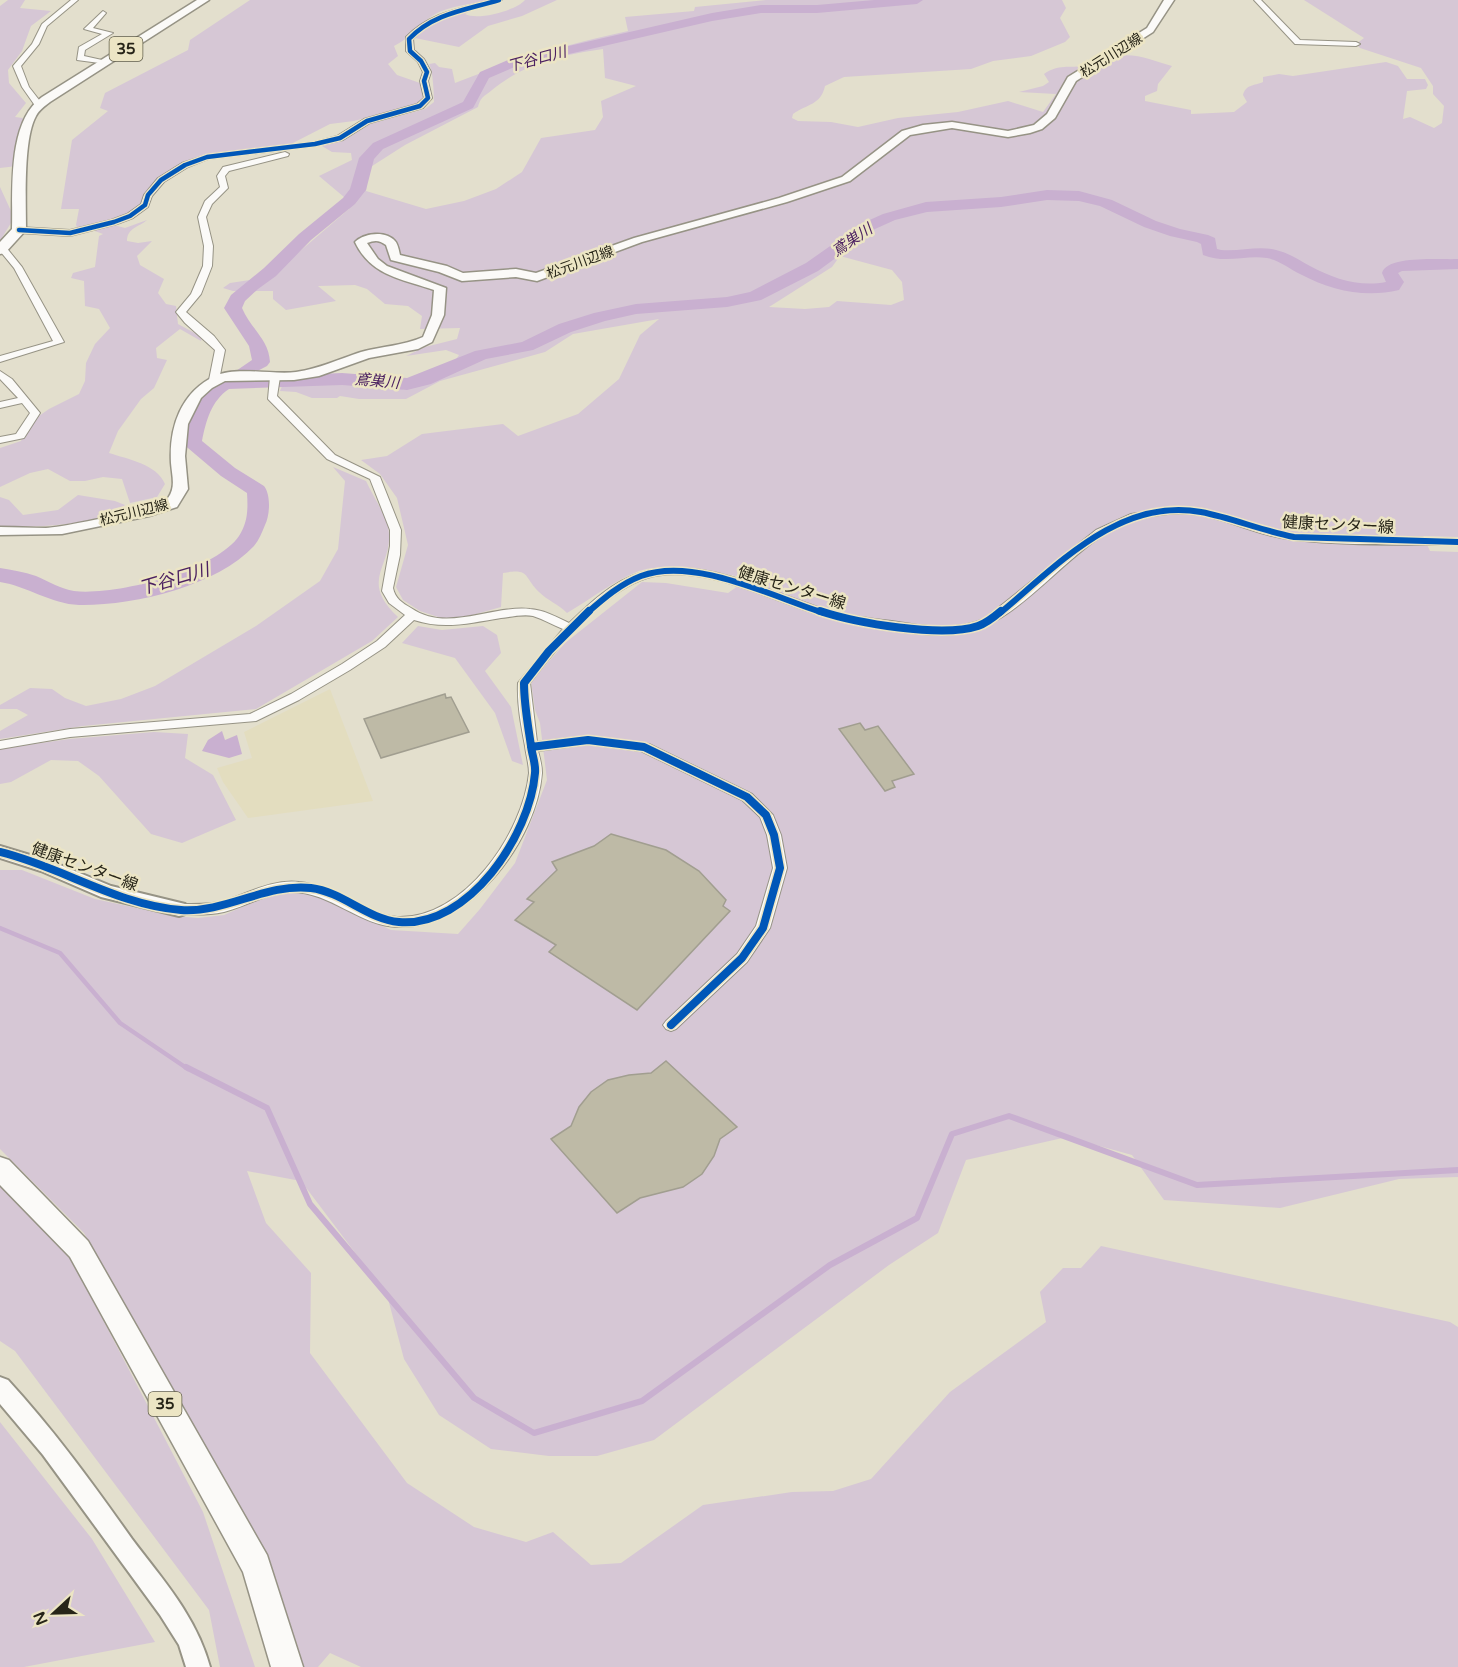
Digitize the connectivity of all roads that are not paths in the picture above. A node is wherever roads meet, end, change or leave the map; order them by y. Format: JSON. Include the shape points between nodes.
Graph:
{"nodes":[{"id":1,"x":75,"y":0,"type":"edge"},
{"id":2,"x":204,"y":0,"type":"edge"},
{"id":3,"x":499,"y":0,"type":"edge"},
{"id":4,"x":1169,"y":0,"type":"edge"},
{"id":5,"x":1257,"y":0,"type":"edge"},
{"id":6,"x":103,"y":13,"type":"dead end"},
{"id":7,"x":1356,"y":44,"type":"dead end"},
{"id":8,"x":107,"y":62,"type":"junction"},
{"id":9,"x":39,"y":105,"type":"junction"},
{"id":10,"x":315,"y":144,"type":"junction"},
{"id":11,"x":19,"y":230,"type":"junction"},
{"id":12,"x":1,"y":249,"type":"edge"},
{"id":13,"x":0,"y":359,"type":"edge"},
{"id":14,"x":1,"y":374,"type":"edge"},
{"id":15,"x":218,"y":379,"type":"junction"},
{"id":16,"x":274,"y":380,"type":"junction"},
{"id":17,"x":23,"y":400,"type":"junction"},
{"id":18,"x":0,"y":405,"type":"edge"},
{"id":19,"x":0,"y":440,"type":"edge"},
{"id":20,"x":0,"y":531,"type":"edge"},
{"id":21,"x":1458,"y":542,"type":"edge"},
{"id":22,"x":412,"y":615,"type":"junction"},
{"id":23,"x":570,"y":628,"type":"junction"},
{"id":24,"x":0,"y":745,"type":"edge"},
{"id":25,"x":531,"y":747,"type":"junction"},
{"id":26,"x":0,"y":852,"type":"edge"},
{"id":27,"x":179,"y":909,"type":"joint"},
{"id":28,"x":671,"y":1025,"type":"dead end"},
{"id":29,"x":0,"y":1168,"type":"edge"},
{"id":30,"x":0,"y":1388,"type":"edge"},
{"id":31,"x":198,"y":1667,"type":"edge"},
{"id":32,"x":287,"y":1667,"type":"edge"}],
"edges":[{"from":1,"to":9,"type":"street","via":[[44,25],[17,66],[19,78]]},
{"from":2,"to":8,"type":"main road","number":"35"},
{"from":3,"to":10,"type":"street","via":[[439,14],[409,39],[410,51],[427,72],[426,102]]},
{"from":4,"to":16,"type":"main road","name":"松元川辺線","via":[[1150,30],[1072,79],[1051,116],[1038,127],[1008,134],[952,125],[915,130],[846,179],[638,240],[537,277],[516,273],[462,277],[395,257],[391,243],[372,236],[361,242],[370,262],[391,274],[440,288],[438,317],[428,339],[319,372]]},
{"from":5,"to":7,"type":"street","via":[[1298,42]]},
{"from":6,"to":8,"type":"street","via":[[88,29],[109,33],[82,50],[80,58]]},
{"from":8,"to":9,"type":"main road","number":"35"},
{"from":9,"to":11,"type":"main road","via":[[27,125]]},
{"from":10,"to":11,"type":"street","via":[[196,161],[161,180],[145,205],[114,222],[70,233]]},
{"from":10,"to":15,"type":"street","via":[[226,169],[221,176],[224,188],[208,203],[202,217],[210,257],[196,294],[181,312],[220,350]]},
{"from":11,"to":12,"type":"main road"},
{"from":12,"to":13,"type":"street","via":[[18,267],[59,342]]},
{"from":14,"to":17,"type":"street"},
{"from":15,"to":16,"type":"main road","name":"松元川辺線","via":[[247,375]]},
{"from":15,"to":20,"type":"main road","name":"松元川辺線","via":[[187,405],[177,443],[181,489],[172,504],[62,530]]},
{"from":16,"to":22,"type":"street","via":[[272,397],[331,456],[375,477],[394,523],[396,542],[388,594]]},
{"from":17,"to":18,"type":"street"},
{"from":17,"to":19,"type":"street","via":[[35,413],[20,436]]},
{"from":21,"to":23,"type":"street","name":"健康センター線","via":[[1294,537],[1201,512],[1152,512],[1100,532],[988,622],[965,631],[850,619],[709,577],[658,572],[621,587]]},
{"from":22,"to":23,"type":"street","via":[[446,624],[531,612]]},
{"from":22,"to":24,"type":"street","via":[[355,662],[252,718],[70,734]]},
{"from":23,"to":25,"type":"street","name":"健康センター線","via":[[524,683]]},
{"from":25,"to":27,"type":"street","name":"健康センター線","via":[[535,771],[522,820],[503,854],[471,895],[445,911],[415,921],[397,922],[314,888],[292,887],[269,890],[224,907]]},
{"from":25,"to":28,"type":"street","via":[[588,740],[644,747],[747,797],[766,815],[780,868],[763,928],[742,958]]},
{"from":26,"to":27,"type":"street","name":"健康センター線","via":[[47,866],[107,892]]},
{"from":29,"to":32,"type":"main road","number":"35","via":[[79,1250],[256,1566]]},
{"from":30,"to":31,"type":"street","via":[[31,1420],[165,1602],[195,1651]]}]}
